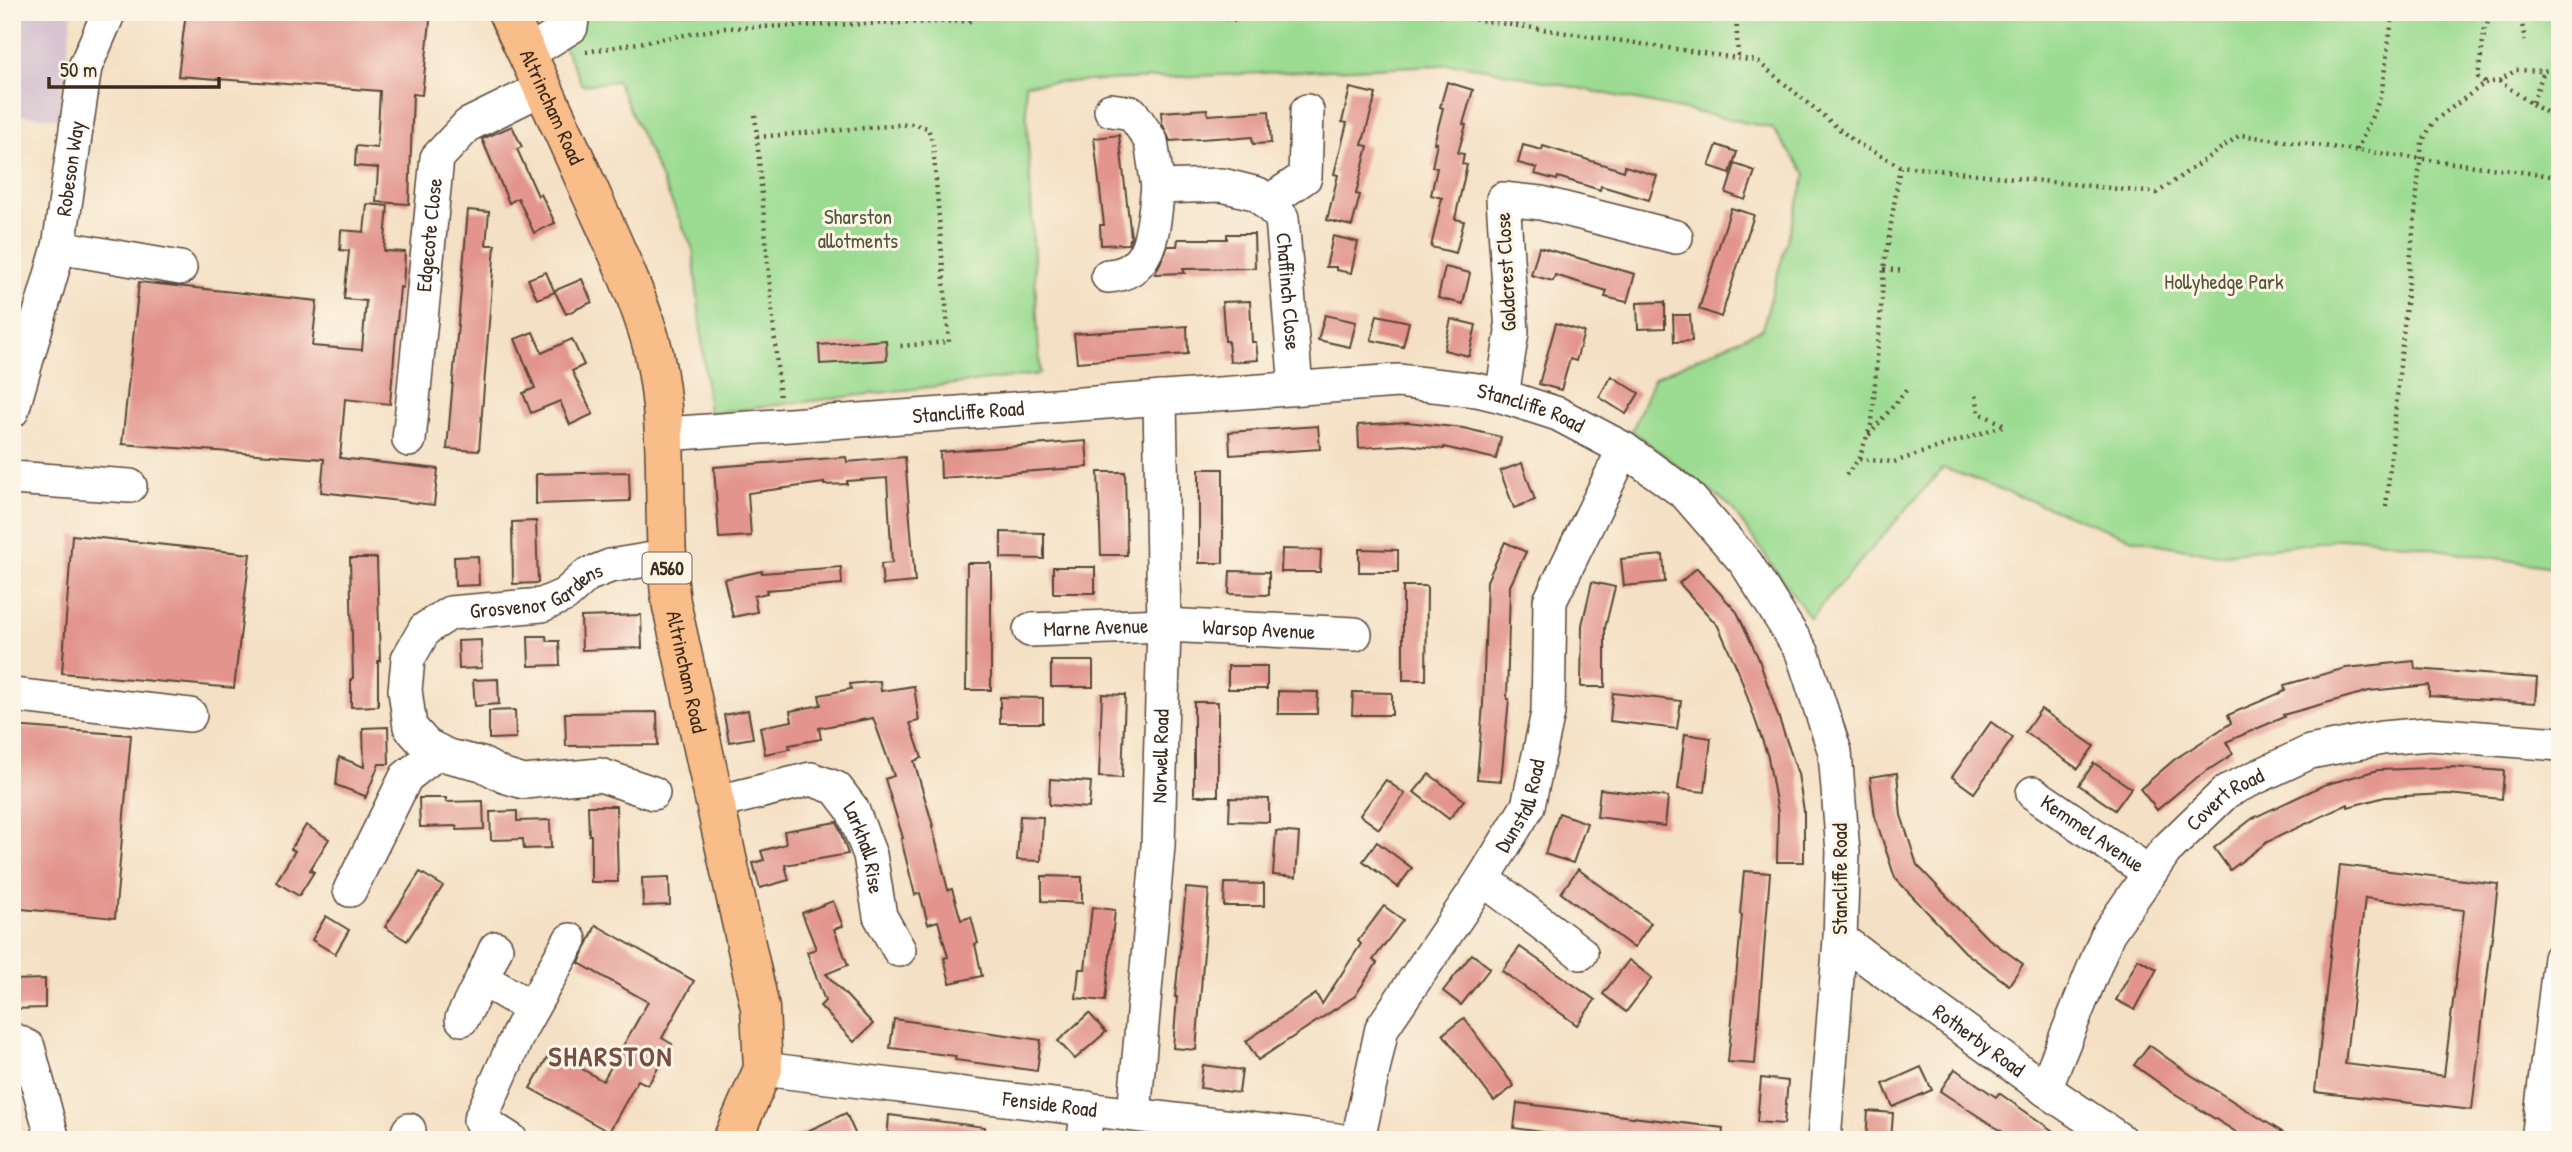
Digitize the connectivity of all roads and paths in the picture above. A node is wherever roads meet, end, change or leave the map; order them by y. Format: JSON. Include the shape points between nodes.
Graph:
{"nodes":[{"id":1,"x":109,"y":12,"type":"edge"},
{"id":2,"x":507,"y":12,"type":"edge"},
{"id":3,"x":573,"y":12,"type":"edge"},
{"id":4,"x":979,"y":12,"type":"edge"},
{"id":5,"x":1178,"y":12,"type":"edge"},
{"id":6,"x":1307,"y":12,"type":"edge"},
{"id":7,"x":1391,"y":12,"type":"edge"},
{"id":8,"x":1736,"y":12,"type":"edge"},
{"id":9,"x":2393,"y":12,"type":"edge"},
{"id":10,"x":2494,"y":12,"type":"edge"},
{"id":11,"x":2520,"y":12,"type":"edge"},
{"id":12,"x":2525,"y":41,"type":"dead end"},
{"id":13,"x":585,"y":52,"type":"dead end"},
{"id":14,"x":1738,"y":58,"type":"junction"},
{"id":15,"x":2560,"y":66,"type":"edge"},
{"id":16,"x":535,"y":71,"type":"junction"},
{"id":17,"x":2544,"y":71,"type":"junction"},
{"id":18,"x":2499,"y":81,"type":"junction"},
{"id":19,"x":2485,"y":83,"type":"junction"},
{"id":20,"x":2532,"y":104,"type":"junction"},
{"id":21,"x":1111,"y":110,"type":"dead end"},
{"id":22,"x":1307,"y":111,"type":"dead end"},
{"id":23,"x":755,"y":115,"type":"dead end"},
{"id":24,"x":2560,"y":120,"type":"edge"},
{"id":25,"x":757,"y":137,"type":"junction"},
{"id":26,"x":2357,"y":150,"type":"junction"},
{"id":27,"x":2420,"y":160,"type":"junction"},
{"id":28,"x":1900,"y":166,"type":"junction"},
{"id":29,"x":2560,"y":177,"type":"edge"},
{"id":30,"x":1158,"y":187,"type":"junction"},
{"id":31,"x":1267,"y":203,"type":"junction"},
{"id":32,"x":1676,"y":237,"type":"dead end"},
{"id":33,"x":59,"y":247,"type":"junction"},
{"id":34,"x":180,"y":268,"type":"dead end"},
{"id":35,"x":1884,"y":269,"type":"junction"},
{"id":36,"x":1905,"y":271,"type":"dead end"},
{"id":37,"x":1108,"y":276,"type":"dead end"},
{"id":38,"x":900,"y":346,"type":"dead end"},
{"id":39,"x":1296,"y":388,"type":"junction"},
{"id":40,"x":1908,"y":388,"type":"dead end"},
{"id":41,"x":1976,"y":394,"type":"dead end"},
{"id":42,"x":1502,"y":396,"type":"junction"},
{"id":43,"x":1160,"y":398,"type":"junction"},
{"id":44,"x":12,"y":411,"type":"edge"},
{"id":45,"x":783,"y":426,"type":"junction"},
{"id":46,"x":666,"y":434,"type":"junction"},
{"id":47,"x":1868,"y":435,"type":"junction"},
{"id":48,"x":409,"y":440,"type":"dead end"},
{"id":49,"x":1624,"y":449,"type":"junction"},
{"id":50,"x":1859,"y":459,"type":"junction"},
{"id":51,"x":1846,"y":475,"type":"dead end"},
{"id":52,"x":12,"y":478,"type":"edge"},
{"id":53,"x":130,"y":486,"type":"dead end"},
{"id":54,"x":2386,"y":507,"type":"dead end"},
{"id":55,"x":665,"y":557,"type":"junction"},
{"id":56,"x":1164,"y":625,"type":"junction"},
{"id":57,"x":1030,"y":630,"type":"dead end"},
{"id":58,"x":1355,"y":634,"type":"dead end"},
{"id":59,"x":12,"y":695,"type":"edge"},
{"id":60,"x":190,"y":715,"type":"dead end"},
{"id":61,"x":2560,"y":744,"type":"edge"},
{"id":62,"x":438,"y":751,"type":"junction"},
{"id":63,"x":653,"y":793,"type":"dead end"},
{"id":64,"x":2033,"y":793,"type":"dead end"},
{"id":65,"x":714,"y":803,"type":"junction"},
{"id":66,"x":2150,"y":873,"type":"junction"},
{"id":67,"x":1483,"y":879,"type":"junction"},
{"id":68,"x":350,"y":890,"type":"dead end"},
{"id":69,"x":1840,"y":939,"type":"junction"},
{"id":70,"x":570,"y":940,"type":"dead end"},
{"id":71,"x":496,"y":948,"type":"dead end"},
{"id":72,"x":899,"y":950,"type":"dead end"},
{"id":73,"x":1581,"y":953,"type":"dead end"},
{"id":74,"x":2560,"y":958,"type":"edge"},
{"id":75,"x":482,"y":979,"type":"junction"},
{"id":76,"x":532,"y":1008,"type":"junction"},
{"id":77,"x":462,"y":1019,"type":"dead end"},
{"id":78,"x":12,"y":1039,"type":"edge"},
{"id":79,"x":763,"y":1069,"type":"junction"},
{"id":80,"x":2045,"y":1089,"type":"junction"},
{"id":81,"x":1133,"y":1114,"type":"junction"},
{"id":82,"x":1086,"y":1124,"type":"edge"},
{"id":83,"x":53,"y":1140,"type":"edge"},
{"id":84,"x":511,"y":1140,"type":"edge"},
{"id":85,"x":732,"y":1140,"type":"edge"},
{"id":86,"x":1337,"y":1140,"type":"edge"},
{"id":87,"x":1358,"y":1140,"type":"edge"},
{"id":88,"x":1824,"y":1140,"type":"edge"},
{"id":89,"x":2120,"y":1140,"type":"edge"},
{"id":90,"x":2538,"y":1140,"type":"edge"}],
"edges":[{"from":1,"to":33,"type":"street","name":"Robeson Way","via":[[85,66]]},
{"from":2,"to":16,"type":"main road","name":"Altrincham Road","number":"A560"},
{"from":3,"to":16,"type":"street","name":"Edgecote Close","via":[[570,27]]},
{"from":4,"to":13,"type":"path","via":[[969,21],[725,27]]},
{"from":5,"to":6,"type":"path","via":[[1236,20]]},
{"from":7,"to":14,"type":"path","via":[[1445,15]]},
{"from":8,"to":14,"type":"path"},
{"from":9,"to":26,"type":"path","via":[[2381,96]]},
{"from":10,"to":19,"type":"path","via":[[2485,27],[2477,77]]},
{"from":11,"to":12,"type":"path"},
{"from":14,"to":28,"type":"path","via":[[1757,61],[1855,142]]},
{"from":15,"to":17,"type":"path"},
{"from":16,"to":46,"type":"main road","name":"Altrincham Road","number":"A560","via":[[631,288],[653,352]]},
{"from":16,"to":48,"type":"street","name":"Edgecote Close","via":[[468,125],[437,158]]},
{"from":17,"to":18,"type":"path","via":[[2516,70]]},
{"from":17,"to":20,"type":"path"},
{"from":18,"to":19,"type":"path"},
{"from":18,"to":20,"type":"path"},
{"from":19,"to":27,"type":"path","via":[[2434,121],[2422,142]]},
{"from":20,"to":24,"type":"path"},
{"from":21,"to":30,"type":"street","via":[[1132,113],[1151,141]]},
{"from":22,"to":31,"type":"street","via":[[1305,177]]},
{"from":23,"to":25,"type":"path"},
{"from":25,"to":38,"type":"path","via":[[911,124],[928,128],[950,342]]},
{"from":25,"to":45,"type":"path"},
{"from":26,"to":27,"type":"path"},
{"from":26,"to":28,"type":"path","via":[[2240,135],[2157,193]]},
{"from":27,"to":29,"type":"path"},
{"from":27,"to":54,"type":"path"},
{"from":28,"to":35,"type":"path"},
{"from":30,"to":31,"type":"street","via":[[1222,185],[1258,194]]},
{"from":30,"to":37,"type":"street","via":[[1152,234],[1142,262],[1123,275]]},
{"from":31,"to":39,"type":"street","name":"Chaffinch Close","via":[[1282,218]]},
{"from":32,"to":42,"type":"street","name":"Goldcrest Close","via":[[1541,204],[1502,186],[1512,332]]},
{"from":33,"to":34,"type":"street","name":"Robeson Way"},
{"from":33,"to":44,"type":"street","name":"Robeson Way"},
{"from":35,"to":36,"type":"path"},
{"from":35,"to":47,"type":"path"},
{"from":39,"to":42,"type":"street","name":"Stancliffe Road","via":[[1398,382]]},
{"from":39,"to":43,"type":"street","name":"Stancliffe Road"},
{"from":40,"to":47,"type":"path"},
{"from":41,"to":50,"type":"path","via":[[1979,413],[2005,425],[1894,462]]},
{"from":42,"to":49,"type":"street","name":"Stancliffe Road","via":[[1558,414]]},
{"from":43,"to":45,"type":"street","name":"Stancliffe Road"},
{"from":43,"to":56,"type":"street","name":"Norwell Road"},
{"from":45,"to":46,"type":"street","name":"Stancliffe Road"},
{"from":46,"to":55,"type":"main road","name":"Altrincham Road","number":"A560"},
{"from":47,"to":50,"type":"path"},
{"from":49,"to":67,"type":"street","name":"Dunstall Road","via":[[1550,601],[1548,713],[1528,806]]},
{"from":49,"to":69,"type":"street","name":"Stancliffe Road","via":[[1686,494],[1746,563],[1802,652],[1835,752],[1843,852]]},
{"from":50,"to":51,"type":"path"},
{"from":52,"to":53,"type":"street"},
{"from":55,"to":62,"type":"street","name":"Grosvenor Gardens","via":[[610,566],[541,605],[450,613],[425,629],[408,659],[405,690],[410,727],[426,746]]},
{"from":55,"to":65,"type":"main road","name":"Altrincham Road","number":"A560"},
{"from":56,"to":57,"type":"street","name":"Marne Avenue"},
{"from":56,"to":58,"type":"street","name":"Warsop Avenue"},
{"from":56,"to":81,"type":"street","name":"Norwell Road","via":[[1158,846]]},
{"from":59,"to":60,"type":"street"},
{"from":61,"to":66,"type":"street","name":"Covert Road","via":[[2429,734],[2310,752],[2227,791],[2165,851]]},
{"from":62,"to":63,"type":"street","name":"Grosvenor Gardens","via":[[524,782],[600,775]]},
{"from":62,"to":68,"type":"street","via":[[406,777]]},
{"from":64,"to":66,"type":"street","name":"Kemmel Avenue"},
{"from":65,"to":72,"type":"street","name":"Larkhall Rise","via":[[811,779],[836,788],[852,809],[870,855],[880,916]]},
{"from":65,"to":79,"type":"main road","name":"Altrincham Road","number":"A560","via":[[760,1007]]},
{"from":66,"to":80,"type":"street","name":"Covert Road","via":[[2108,933]]},
{"from":67,"to":73,"type":"street"},
{"from":67,"to":87,"type":"street","name":"Dunstall Road","via":[[1382,1028]]},
{"from":69,"to":80,"type":"street","name":"Rotherby Road"},
{"from":69,"to":88,"type":"street","name":"Stancliffe Road"},
{"from":70,"to":76,"type":"street"},
{"from":71,"to":75,"type":"street"},
{"from":74,"to":90,"type":"street"},
{"from":75,"to":76,"type":"street"},
{"from":75,"to":77,"type":"street"},
{"from":76,"to":84,"type":"street","via":[[480,1121]]},
{"from":78,"to":83,"type":"street","via":[[28,1047]]},
{"from":79,"to":82,"type":"street","name":"Fenside Road"},
{"from":79,"to":85,"type":"main road","name":"Altrincham Road","number":"A560"},
{"from":80,"to":89,"type":"street","name":"Rotherby Road"},
{"from":81,"to":82,"type":"street","name":"Fenside Road"},
{"from":81,"to":86,"type":"street","name":"Fenside Road"}]}
